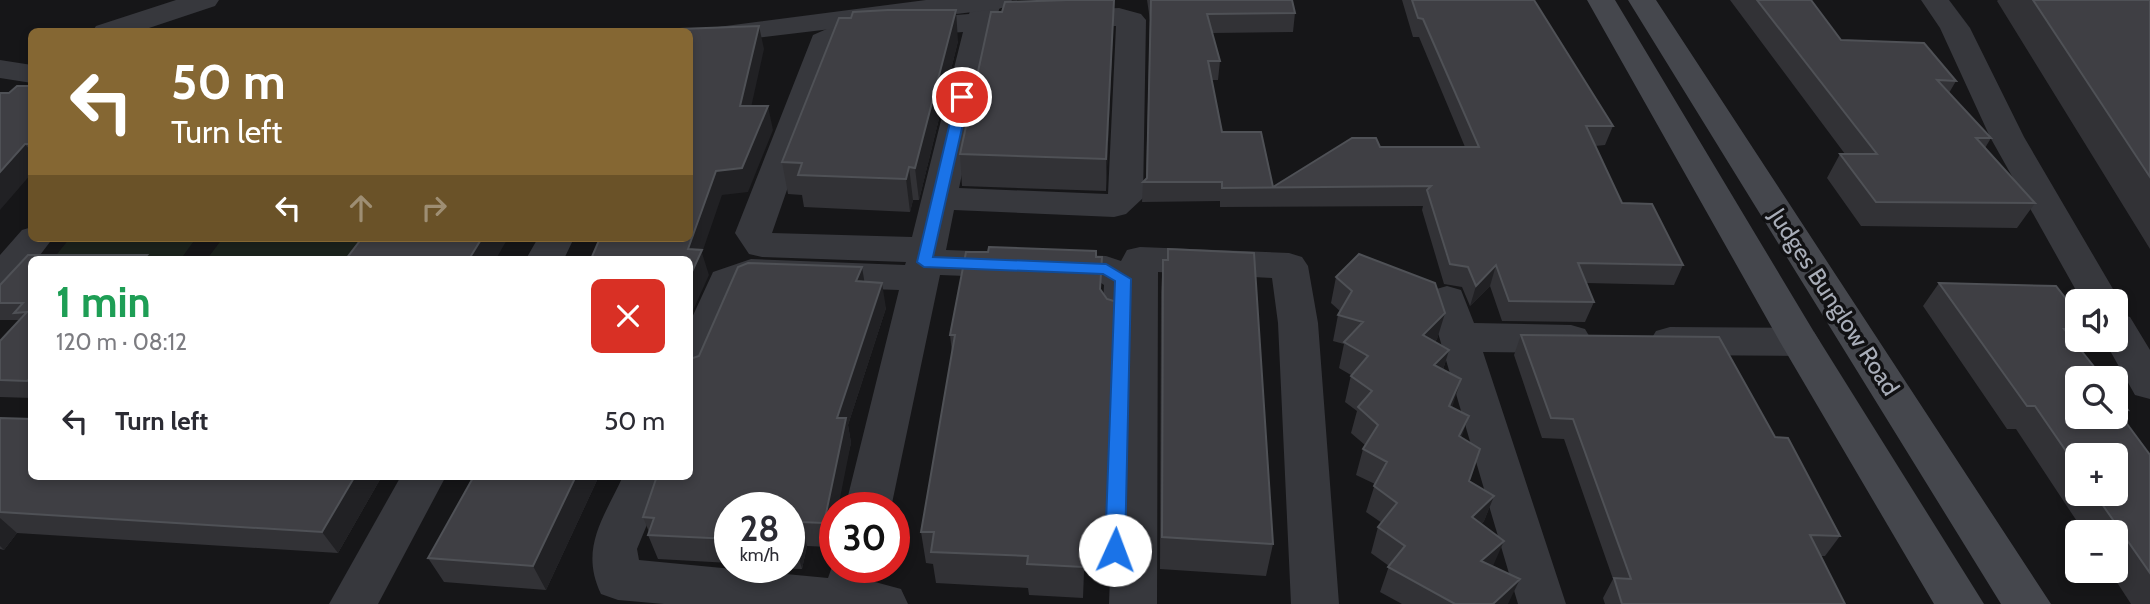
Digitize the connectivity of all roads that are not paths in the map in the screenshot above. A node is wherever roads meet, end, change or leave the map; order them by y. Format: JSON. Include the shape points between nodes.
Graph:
{"nodes":[{"id":1,"x":205,"y":0,"type":"edge"},
{"id":2,"x":1601,"y":0,"type":"edge"},
{"id":3,"x":1642,"y":0,"type":"edge"},
{"id":4,"x":1936,"y":0,"type":"edge"},
{"id":5,"x":989,"y":8,"type":"edge"},
{"id":6,"x":118,"y":28,"type":"edge"},
{"id":7,"x":693,"y":37,"type":"edge"},
{"id":8,"x":0,"y":69,"type":"edge"},
{"id":9,"x":28,"y":73,"type":"edge"},
{"id":10,"x":939,"y":198,"type":"junction"},
{"id":11,"x":32,"y":242,"type":"edge"},
{"id":12,"x":924,"y":263,"type":"junction"},
{"id":13,"x":0,"y":279,"type":"edge"},
{"id":14,"x":2094,"y":289,"type":"edge"},
{"id":15,"x":1800,"y":342,"type":"junction"},
{"id":16,"x":2128,"y":347,"type":"edge"},
{"id":17,"x":693,"y":361,"type":"edge"},
{"id":18,"x":2150,"y":384,"type":"edge"},
{"id":19,"x":422,"y":480,"type":"edge"},
{"id":20,"x":643,"y":480,"type":"edge"},
{"id":21,"x":872,"y":492,"type":"edge"},
{"id":22,"x":858,"y":594,"type":"edge"},
{"id":23,"x":353,"y":604,"type":"edge"},
{"id":24,"x":1113,"y":604,"type":"edge"},
{"id":25,"x":1133,"y":604,"type":"edge"},
{"id":26,"x":1315,"y":604,"type":"edge"},
{"id":27,"x":1542,"y":604,"type":"edge"},
{"id":28,"x":1960,"y":604,"type":"edge"},
{"id":29,"x":2027,"y":604,"type":"edge"}],
"edges":[{"from":1,"to":6,"type":"street"},
{"from":2,"to":15,"type":"main road","name":"Judges Bunglow Road"},
{"from":3,"to":29,"type":"main road","name":"Judges Bunglow Road"},
{"from":4,"to":14,"type":"street"},
{"from":5,"to":7,"type":"street"},
{"from":5,"to":10,"type":"street"},
{"from":5,"to":10,"type":"street","via":[[1131,20],[1125,198],[1114,206]]},
{"from":5,"to":12,"type":"street","via":[[838,33],[824,41],[753,233],[762,245]]},
{"from":8,"to":9,"type":"street"},
{"from":10,"to":12,"type":"street"},
{"from":11,"to":13,"type":"street"},
{"from":12,"to":17,"type":"street","via":[[751,272],[726,281]]},
{"from":12,"to":21,"type":"street"},
{"from":12,"to":24,"type":"street","via":[[1106,269],[1123,279]]},
{"from":15,"to":27,"type":"street","via":[[1624,340],[1452,318]]},
{"from":15,"to":28,"type":"main road","name":"Judges Bunglow Road"},
{"from":16,"to":18,"type":"street"},
{"from":19,"to":23,"type":"street"},
{"from":20,"to":22,"type":"street","via":[[614,549],[618,579]]},
{"from":25,"to":26,"type":"street","via":[[1140,259],[1289,266],[1298,323]]}]}
